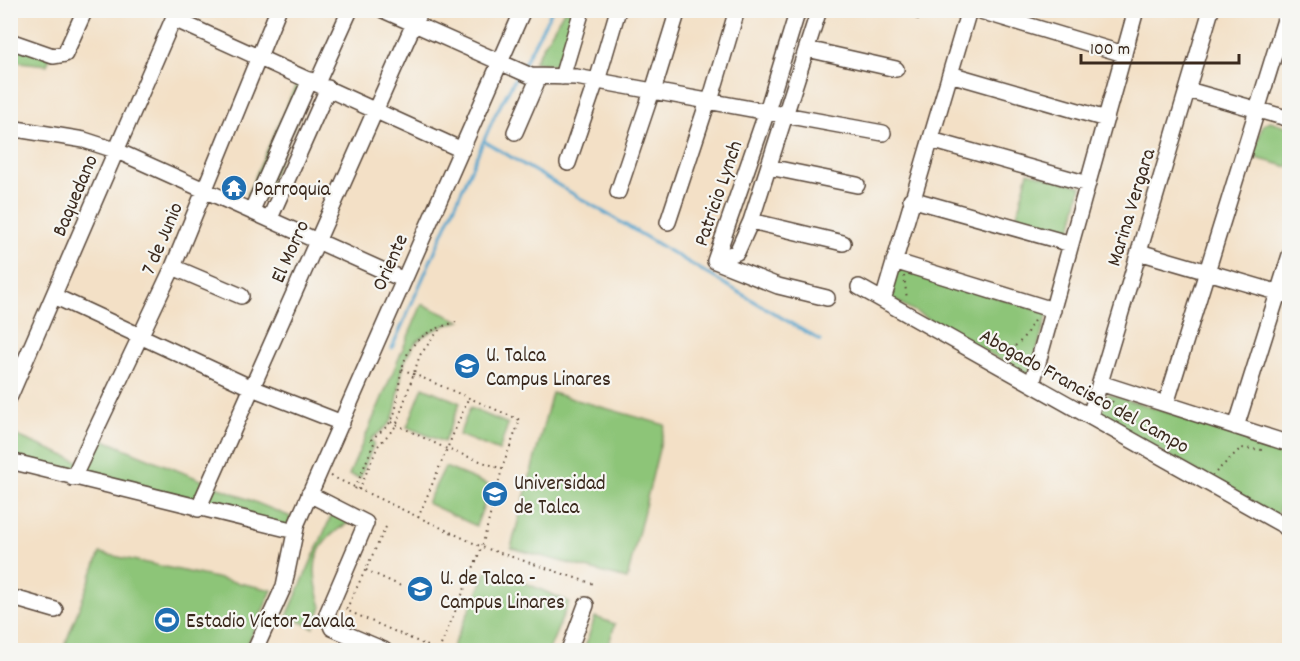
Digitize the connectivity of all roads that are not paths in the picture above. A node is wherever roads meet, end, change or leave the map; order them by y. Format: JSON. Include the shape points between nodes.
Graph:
{"nodes":[{"id":1,"x":85,"y":10,"type":"edge"},
{"id":2,"x":278,"y":10,"type":"edge"},
{"id":3,"x":350,"y":10,"type":"edge"},
{"id":4,"x":383,"y":10,"type":"edge"},
{"id":5,"x":523,"y":10,"type":"edge"},
{"id":6,"x":582,"y":10,"type":"edge"},
{"id":7,"x":618,"y":10,"type":"edge"},
{"id":8,"x":678,"y":10,"type":"edge"},
{"id":9,"x":737,"y":10,"type":"edge"},
{"id":10,"x":798,"y":10,"type":"edge"},
{"id":11,"x":819,"y":10,"type":"edge"},
{"id":12,"x":969,"y":10,"type":"edge"},
{"id":13,"x":977,"y":10,"type":"edge"},
{"id":14,"x":1136,"y":10,"type":"edge"},
{"id":15,"x":1211,"y":10,"type":"edge"},
{"id":16,"x":1288,"y":10,"type":"edge"},
{"id":17,"x":176,"y":15,"type":"edge"},
{"id":18,"x":417,"y":17,"type":"edge"},
{"id":19,"x":10,"y":41,"type":"edge"},
{"id":20,"x":807,"y":49,"type":"junction"},
{"id":21,"x":1124,"y":54,"type":"junction"},
{"id":22,"x":259,"y":57,"type":"junction"},
{"id":23,"x":499,"y":62,"type":"junction"},
{"id":24,"x":896,"y":69,"type":"dead end"},
{"id":25,"x":950,"y":74,"type":"junction"},
{"id":26,"x":562,"y":77,"type":"junction"},
{"id":27,"x":534,"y":78,"type":"junction"},
{"id":28,"x":596,"y":81,"type":"junction"},
{"id":29,"x":318,"y":84,"type":"junction"},
{"id":30,"x":1188,"y":90,"type":"junction"},
{"id":31,"x":653,"y":91,"type":"junction"},
{"id":32,"x":709,"y":101,"type":"junction"},
{"id":33,"x":1258,"y":110,"type":"junction"},
{"id":34,"x":375,"y":111,"type":"junction"},
{"id":35,"x":768,"y":111,"type":"junction"},
{"id":36,"x":786,"y":115,"type":"junction"},
{"id":37,"x":1106,"y":119,"type":"junction"},
{"id":38,"x":1290,"y":119,"type":"edge"},
{"id":39,"x":10,"y":128,"type":"edge"},
{"id":40,"x":515,"y":132,"type":"dead end"},
{"id":41,"x":883,"y":133,"type":"dead end"},
{"id":42,"x":931,"y":140,"type":"junction"},
{"id":43,"x":115,"y":150,"type":"junction"},
{"id":44,"x":462,"y":150,"type":"junction"},
{"id":45,"x":568,"y":163,"type":"dead end"},
{"id":46,"x":769,"y":167,"type":"junction"},
{"id":47,"x":1088,"y":184,"type":"junction"},
{"id":48,"x":857,"y":185,"type":"dead end"},
{"id":49,"x":204,"y":189,"type":"junction"},
{"id":50,"x":618,"y":192,"type":"dead end"},
{"id":51,"x":911,"y":199,"type":"junction"},
{"id":52,"x":252,"y":210,"type":"junction"},
{"id":53,"x":270,"y":218,"type":"junction"},
{"id":54,"x":751,"y":221,"type":"junction"},
{"id":55,"x":668,"y":222,"type":"dead end"},
{"id":56,"x":317,"y":240,"type":"junction"},
{"id":57,"x":843,"y":243,"type":"dead end"},
{"id":58,"x":1071,"y":244,"type":"junction"},
{"id":59,"x":1139,"y":252,"type":"junction"},
{"id":60,"x":1290,"y":255,"type":"edge"},
{"id":61,"x":715,"y":261,"type":"junction"},
{"id":62,"x":898,"y":263,"type":"junction"},
{"id":63,"x":173,"y":267,"type":"junction"},
{"id":64,"x":1208,"y":272,"type":"junction"},
{"id":65,"x":404,"y":280,"type":"junction"},
{"id":66,"x":859,"y":287,"type":"dead end"},
{"id":67,"x":1284,"y":294,"type":"edge"},
{"id":68,"x":54,"y":296,"type":"junction"},
{"id":69,"x":241,"y":296,"type":"dead end"},
{"id":70,"x":828,"y":298,"type":"dead end"},
{"id":71,"x":883,"y":300,"type":"junction"},
{"id":72,"x":1048,"y":308,"type":"junction"},
{"id":73,"x":140,"y":337,"type":"junction"},
{"id":74,"x":1032,"y":384,"type":"junction"},
{"id":75,"x":1105,"y":385,"type":"junction"},
{"id":76,"x":252,"y":388,"type":"junction"},
{"id":77,"x":10,"y":396,"type":"edge"},
{"id":78,"x":1166,"y":404,"type":"junction"},
{"id":79,"x":1090,"y":416,"type":"junction"},
{"id":80,"x":342,"y":423,"type":"junction"},
{"id":81,"x":1236,"y":427,"type":"junction"},
{"id":82,"x":1290,"y":444,"type":"edge"},
{"id":83,"x":10,"y":461,"type":"edge"},
{"id":84,"x":73,"y":478,"type":"junction"},
{"id":85,"x":309,"y":494,"type":"junction"},
{"id":86,"x":198,"y":509,"type":"junction"},
{"id":87,"x":1290,"y":511,"type":"edge"},
{"id":88,"x":1287,"y":528,"type":"edge"},
{"id":89,"x":295,"y":531,"type":"junction"},
{"id":90,"x":10,"y":597,"type":"edge"},
{"id":91,"x":585,"y":606,"type":"dead end"},
{"id":92,"x":56,"y":610,"type":"dead end"},
{"id":93,"x":255,"y":651,"type":"edge"},
{"id":94,"x":384,"y":651,"type":"edge"},
{"id":95,"x":568,"y":651,"type":"edge"}],
"edges":[{"from":1,"to":19,"type":"street","via":[[69,49],[60,56]]},
{"from":2,"to":22,"type":"street","name":"7 de Junio"},
{"from":3,"to":29,"type":"street"},
{"from":4,"to":18,"type":"street"},
{"from":5,"to":23,"type":"street","name":"Oriente"},
{"from":6,"to":26,"type":"street"},
{"from":7,"to":28,"type":"street"},
{"from":8,"to":31,"type":"street"},
{"from":9,"to":32,"type":"street"},
{"from":10,"to":35,"type":"street","name":"Patricio Lynch"},
{"from":11,"to":20,"type":"street","name":"Patricio Lynch"},
{"from":12,"to":25,"type":"street"},
{"from":13,"to":21,"type":"street"},
{"from":14,"to":21,"type":"street"},
{"from":15,"to":30,"type":"street","name":"Marina Vergara"},
{"from":16,"to":33,"type":"street"},
{"from":17,"to":22,"type":"street"},
{"from":17,"to":43,"type":"street","name":"Baquedano"},
{"from":18,"to":23,"type":"street"},
{"from":18,"to":34,"type":"street","name":"El Morro"},
{"from":20,"to":24,"type":"street"},
{"from":20,"to":36,"type":"street","name":"Patricio Lynch"},
{"from":21,"to":37,"type":"street"},
{"from":22,"to":29,"type":"street"},
{"from":22,"to":49,"type":"street","name":"7 de Junio"},
{"from":23,"to":27,"type":"street"},
{"from":23,"to":44,"type":"street","name":"Oriente"},
{"from":25,"to":37,"type":"street"},
{"from":25,"to":42,"type":"street"},
{"from":26,"to":27,"type":"street"},
{"from":26,"to":28,"type":"street"},
{"from":27,"to":40,"type":"street"},
{"from":28,"to":31,"type":"street"},
{"from":28,"to":45,"type":"street"},
{"from":29,"to":34,"type":"street"},
{"from":29,"to":52,"type":"street"},
{"from":29,"to":53,"type":"street"},
{"from":30,"to":33,"type":"street"},
{"from":30,"to":59,"type":"street","name":"Marina Vergara"},
{"from":31,"to":32,"type":"street"},
{"from":31,"to":50,"type":"street"},
{"from":32,"to":35,"type":"street"},
{"from":32,"to":55,"type":"street"},
{"from":33,"to":38,"type":"street"},
{"from":33,"to":64,"type":"street"},
{"from":34,"to":44,"type":"street"},
{"from":34,"to":56,"type":"street","name":"El Morro"},
{"from":35,"to":36,"type":"street"},
{"from":35,"to":61,"type":"street","name":"Patricio Lynch"},
{"from":36,"to":41,"type":"street"},
{"from":36,"to":46,"type":"street","name":"Patricio Lynch"},
{"from":37,"to":47,"type":"street"},
{"from":39,"to":43,"type":"street","via":[[84,140]]},
{"from":42,"to":47,"type":"street"},
{"from":42,"to":51,"type":"street"},
{"from":43,"to":49,"type":"street"},
{"from":43,"to":68,"type":"street","name":"Baquedano"},
{"from":44,"to":65,"type":"street","name":"Oriente"},
{"from":46,"to":48,"type":"street"},
{"from":46,"to":54,"type":"street","name":"Patricio Lynch"},
{"from":47,"to":58,"type":"street"},
{"from":49,"to":52,"type":"street"},
{"from":49,"to":63,"type":"street","name":"7 de Junio"},
{"from":51,"to":58,"type":"street"},
{"from":51,"to":62,"type":"street"},
{"from":52,"to":53,"type":"street"},
{"from":53,"to":56,"type":"street"},
{"from":54,"to":57,"type":"street"},
{"from":54,"to":61,"type":"street","name":"Patricio Lynch","via":[[737,252]]},
{"from":56,"to":65,"type":"street"},
{"from":56,"to":76,"type":"street","name":"El Morro"},
{"from":58,"to":72,"type":"street"},
{"from":59,"to":64,"type":"street"},
{"from":59,"to":75,"type":"street","name":"Marina Vergara"},
{"from":60,"to":67,"type":"street"},
{"from":61,"to":70,"type":"street","via":[[778,285]]},
{"from":62,"to":71,"type":"street"},
{"from":62,"to":72,"type":"street"},
{"from":63,"to":69,"type":"street"},
{"from":63,"to":73,"type":"street","name":"7 de Junio"},
{"from":64,"to":67,"type":"street"},
{"from":64,"to":78,"type":"street"},
{"from":65,"to":80,"type":"street","name":"Oriente"},
{"from":66,"to":71,"type":"street","name":"Abogado Francisco del Campo"},
{"from":67,"to":81,"type":"street"},
{"from":68,"to":73,"type":"street"},
{"from":68,"to":77,"type":"street","name":"Baquedano"},
{"from":71,"to":74,"type":"street","name":"Abogado Francisco del Campo"},
{"from":72,"to":74,"type":"street"},
{"from":73,"to":76,"type":"street"},
{"from":73,"to":84,"type":"street","name":"7 de Junio"},
{"from":74,"to":79,"type":"street","name":"Abogado Francisco del Campo"},
{"from":75,"to":78,"type":"street"},
{"from":75,"to":79,"type":"street","name":"Marina Vergara"},
{"from":76,"to":80,"type":"street"},
{"from":76,"to":86,"type":"street","name":"El Morro"},
{"from":78,"to":81,"type":"street"},
{"from":79,"to":88,"type":"street","name":"Abogado Francisco del Campo"},
{"from":80,"to":85,"type":"street","name":"Oriente"},
{"from":81,"to":82,"type":"street"},
{"from":83,"to":84,"type":"street"},
{"from":84,"to":86,"type":"street"},
{"from":85,"to":89,"type":"street","name":"Oriente"},
{"from":85,"to":94,"type":"street","via":[[366,523],[327,614],[332,628]]},
{"from":86,"to":89,"type":"street"},
{"from":87,"to":88,"type":"street"},
{"from":89,"to":93,"type":"street","name":"Oriente","via":[[284,586]]},
{"from":90,"to":92,"type":"street"},
{"from":91,"to":95,"type":"street"}]}
